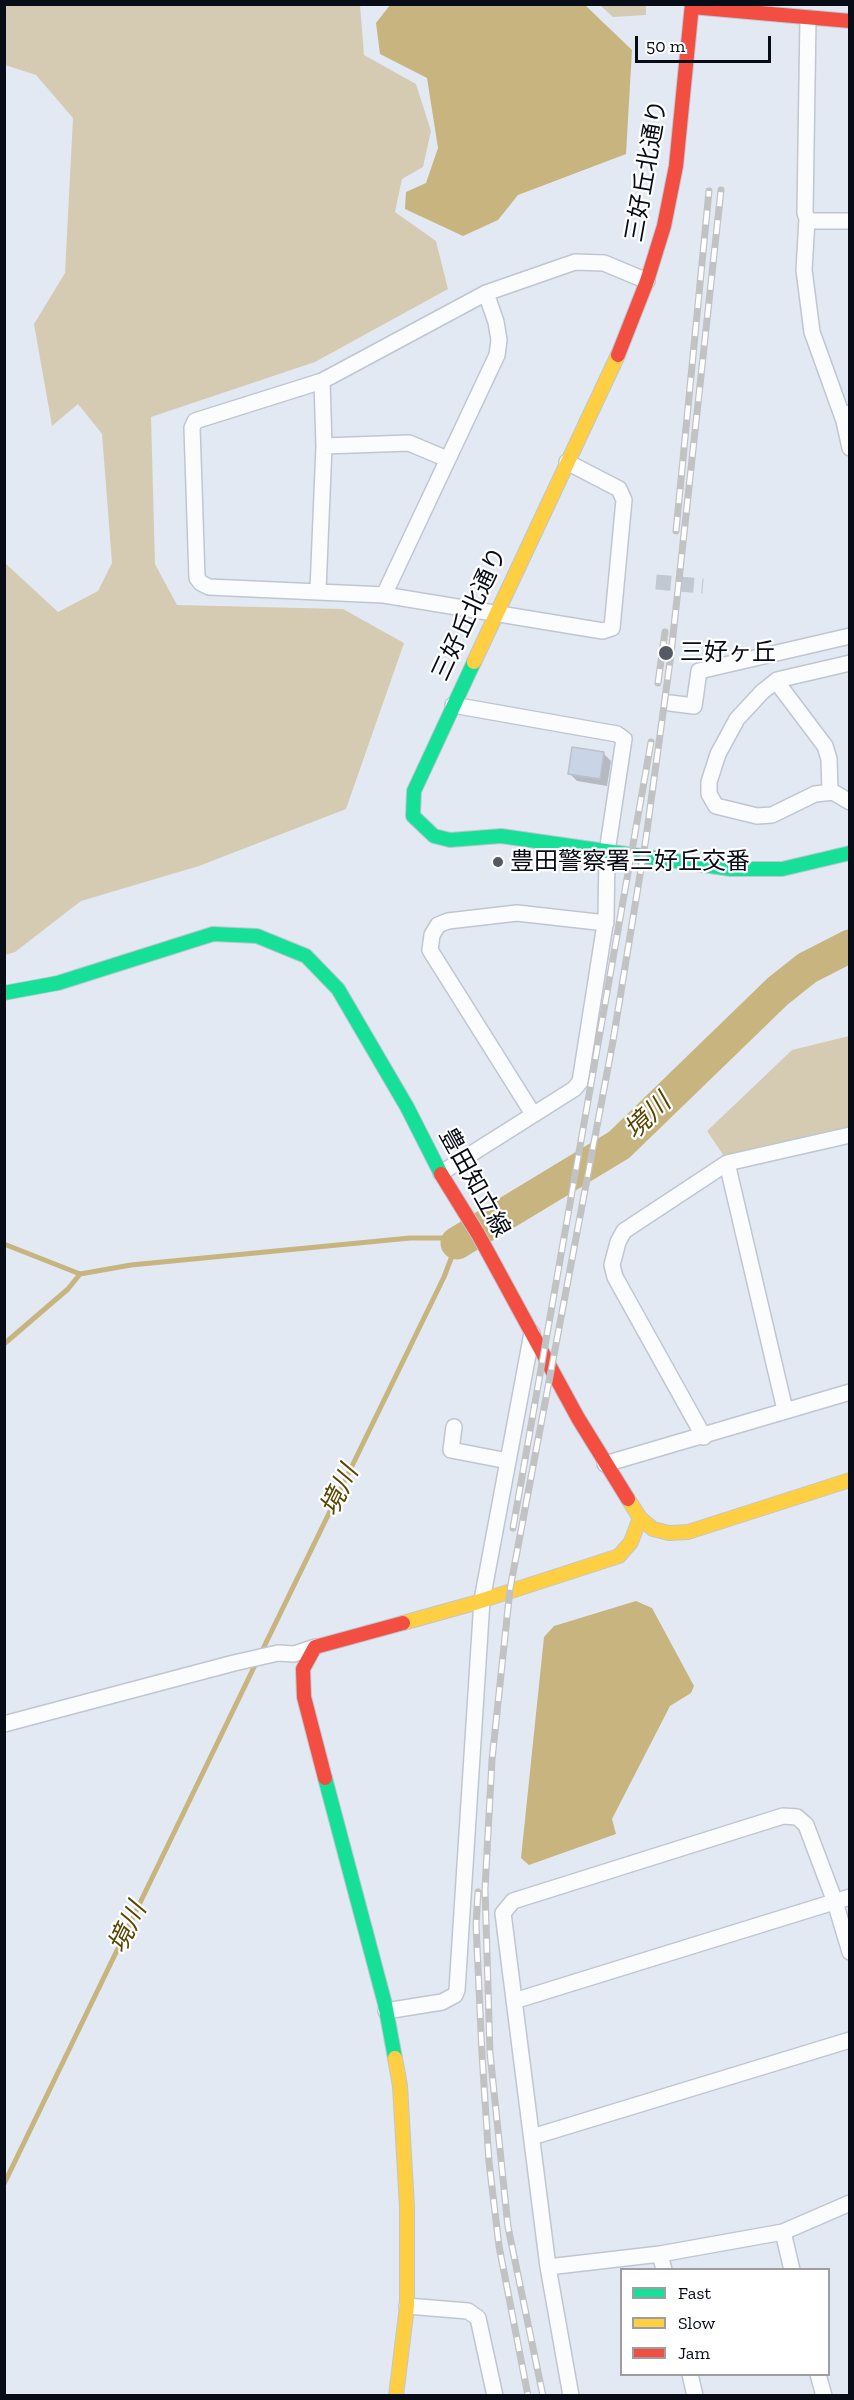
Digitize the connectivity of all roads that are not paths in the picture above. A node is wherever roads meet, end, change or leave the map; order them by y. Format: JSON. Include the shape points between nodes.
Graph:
{"nodes":[{"id":1,"x":692,"y":6,"type":"edge"},
{"id":2,"x":752,"y":8,"type":"edge"},
{"id":3,"x":808,"y":18,"type":"junction"},
{"id":4,"x":849,"y":21,"type":"edge"},
{"id":5,"x":807,"y":219,"type":"junction"},
{"id":6,"x":849,"y":221,"type":"edge"},
{"id":7,"x":648,"y":281,"type":"junction"},
{"id":8,"x":486,"y":293,"type":"junction"},
{"id":9,"x":322,"y":381,"type":"junction"},
{"id":10,"x":847,"y":417,"type":"edge"},
{"id":11,"x":324,"y":446,"type":"junction"},
{"id":12,"x":849,"y":448,"type":"edge"},
{"id":13,"x":447,"y":459,"type":"junction"},
{"id":14,"x":567,"y":462,"type":"junction"},
{"id":15,"x":318,"y":590,"type":"junction"},
{"id":16,"x":384,"y":595,"type":"junction"},
{"id":17,"x":495,"y":613,"type":"junction"},
{"id":18,"x":849,"y":636,"type":"edge"},
{"id":19,"x":849,"y":663,"type":"edge"},
{"id":20,"x":776,"y":681,"type":"junction"},
{"id":21,"x":670,"y":703,"type":"dead end"},
{"id":22,"x":453,"y":705,"type":"junction"},
{"id":23,"x":830,"y":792,"type":"junction"},
{"id":24,"x":849,"y":802,"type":"edge"},
{"id":25,"x":608,"y":852,"type":"junction"},
{"id":26,"x":849,"y":853,"type":"edge"},
{"id":27,"x":606,"y":923,"type":"junction"},
{"id":28,"x":4,"y":993,"type":"edge"},
{"id":29,"x":533,"y":1114,"type":"junction"},
{"id":30,"x":849,"y":1138,"type":"edge"},
{"id":31,"x":727,"y":1163,"type":"junction"},
{"id":32,"x":441,"y":1173,"type":"junction"},
{"id":33,"x":532,"y":1333,"type":"junction"},
{"id":34,"x":849,"y":1392,"type":"edge"},
{"id":35,"x":785,"y":1410,"type":"junction"},
{"id":36,"x":454,"y":1427,"type":"dead end"},
{"id":37,"x":704,"y":1437,"type":"junction"},
{"id":38,"x":508,"y":1461,"type":"junction"},
{"id":39,"x":605,"y":1464,"type":"junction"},
{"id":40,"x":849,"y":1480,"type":"edge"},
{"id":41,"x":640,"y":1518,"type":"junction"},
{"id":42,"x":482,"y":1600,"type":"junction"},
{"id":43,"x":315,"y":1647,"type":"junction"},
{"id":44,"x":4,"y":1724,"type":"edge"},
{"id":45,"x":842,"y":1899,"type":"edge"},
{"id":46,"x":849,"y":1952,"type":"edge"},
{"id":47,"x":514,"y":2001,"type":"junction"},
{"id":48,"x":386,"y":2012,"type":"junction"},
{"id":49,"x":849,"y":2040,"type":"edge"},
{"id":50,"x":532,"y":2137,"type":"junction"},
{"id":51,"x":849,"y":2203,"type":"edge"},
{"id":52,"x":783,"y":2232,"type":"junction"},
{"id":53,"x":660,"y":2253,"type":"junction"},
{"id":54,"x":548,"y":2267,"type":"junction"},
{"id":55,"x":664,"y":2268,"type":"edge"},
{"id":56,"x":792,"y":2268,"type":"edge"},
{"id":57,"x":407,"y":2306,"type":"junction"},
{"id":58,"x":690,"y":2376,"type":"edge"},
{"id":59,"x":819,"y":2376,"type":"edge"},
{"id":60,"x":396,"y":2396,"type":"edge"},
{"id":61,"x":495,"y":2396,"type":"edge"},
{"id":62,"x":571,"y":2396,"type":"edge"},
{"id":63,"x":695,"y":2396,"type":"edge"},
{"id":64,"x":824,"y":2396,"type":"edge"}],
"edges":[{"from":1,"to":2,"type":"street"},
{"from":1,"to":7,"type":"street","name":"三好丘北通り","via":[[676,166]]},
{"from":2,"to":3,"type":"street"},
{"from":3,"to":4,"type":"street"},
{"from":3,"to":5,"type":"street"},
{"from":5,"to":6,"type":"street"},
{"from":5,"to":10,"type":"street","via":[[804,270],[812,332]]},
{"from":7,"to":8,"type":"street","via":[[604,263],[575,262]]},
{"from":7,"to":14,"type":"street","name":"三好丘北通り","via":[[628,334]]},
{"from":8,"to":9,"type":"street"},
{"from":8,"to":13,"type":"street","via":[[496,322],[497,355]]},
{"from":9,"to":11,"type":"street"},
{"from":9,"to":15,"type":"street","via":[[201,417],[192,428],[197,578],[209,587]]},
{"from":10,"to":12,"type":"street"},
{"from":11,"to":13,"type":"street","via":[[409,442]]},
{"from":11,"to":15,"type":"street"},
{"from":13,"to":16,"type":"street"},
{"from":14,"to":17,"type":"street","name":"三好丘北通り"},
{"from":14,"to":17,"type":"street","via":[[619,489],[624,500],[612,628],[603,631]]},
{"from":15,"to":16,"type":"street"},
{"from":16,"to":17,"type":"street"},
{"from":17,"to":22,"type":"street","name":"三好丘北通り"},
{"from":18,"to":21,"type":"street","via":[[699,671],[694,706]]},
{"from":19,"to":20,"type":"street"},
{"from":20,"to":23,"type":"street","via":[[825,746]]},
{"from":20,"to":23,"type":"street","via":[[737,719],[718,754],[709,794],[716,806],[757,816],[772,815],[815,794]]},
{"from":22,"to":25,"type":"street","via":[[617,734],[624,740]]},
{"from":22,"to":25,"type":"street","name":"三好丘北通り","via":[[414,791],[413,816],[420,826],[434,836],[450,840],[501,836]]},
{"from":23,"to":24,"type":"street"},
{"from":25,"to":26,"type":"street","name":"三好丘北通り","via":[[731,870],[782,869]]},
{"from":25,"to":27,"type":"street"},
{"from":27,"to":29,"type":"street","via":[[580,1082]]},
{"from":27,"to":29,"type":"street","via":[[517,913],[448,921],[438,925],[432,935],[430,950]]},
{"from":28,"to":32,"type":"street","name":"豊田知立線","via":[[58,983],[213,934],[257,936],[306,956],[338,989]]},
{"from":29,"to":32,"type":"street"},
{"from":30,"to":31,"type":"street"},
{"from":31,"to":35,"type":"street"},
{"from":31,"to":37,"type":"street","via":[[624,1231],[612,1265],[615,1277]]},
{"from":32,"to":33,"type":"street","name":"豊田知立線"},
{"from":33,"to":38,"type":"street"},
{"from":33,"to":39,"type":"street","name":"豊田知立線"},
{"from":34,"to":35,"type":"street"},
{"from":35,"to":37,"type":"street"},
{"from":36,"to":38,"type":"street","via":[[451,1450]]},
{"from":37,"to":39,"type":"street"},
{"from":38,"to":42,"type":"street"},
{"from":39,"to":41,"type":"street","name":"豊田知立線"},
{"from":40,"to":41,"type":"street","name":"豊田知立線","via":[[688,1532],[653,1529]]},
{"from":41,"to":42,"type":"street","via":[[619,1556]]},
{"from":42,"to":43,"type":"street"},
{"from":42,"to":48,"type":"street","via":[[457,1990],[442,2002]]},
{"from":43,"to":44,"type":"street","via":[[294,1654],[278,1653]]},
{"from":43,"to":48,"type":"street","via":[[303,1669],[304,1697]]},
{"from":45,"to":46,"type":"street"},
{"from":45,"to":47,"type":"street"},
{"from":45,"to":47,"type":"street","via":[[806,1826],[797,1817],[783,1816],[513,1901],[503,1913]]},
{"from":47,"to":50,"type":"street"},
{"from":48,"to":57,"type":"street","via":[[400,2086],[407,2207]]},
{"from":49,"to":50,"type":"street"},
{"from":50,"to":54,"type":"street"},
{"from":51,"to":52,"type":"street"},
{"from":52,"to":53,"type":"street"},
{"from":52,"to":56,"type":"street"},
{"from":53,"to":54,"type":"street"},
{"from":53,"to":55,"type":"street"},
{"from":54,"to":62,"type":"street"},
{"from":57,"to":60,"type":"street"},
{"from":57,"to":61,"type":"street","via":[[468,2312],[478,2318]]},
{"from":58,"to":63,"type":"street"},
{"from":59,"to":64,"type":"street"}]}
